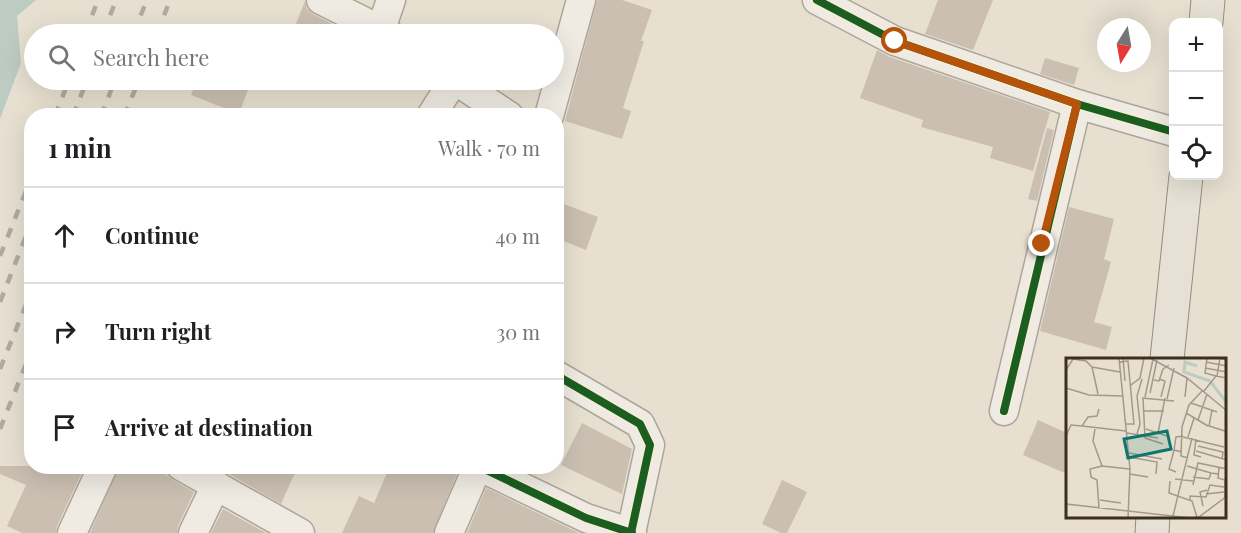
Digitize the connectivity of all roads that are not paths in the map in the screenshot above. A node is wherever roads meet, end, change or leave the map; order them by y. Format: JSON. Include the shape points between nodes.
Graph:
{"nodes":[{"id":1,"x":321,"y":0,"type":"edge"},
{"id":2,"x":391,"y":0,"type":"edge"},
{"id":3,"x":581,"y":0,"type":"edge"},
{"id":4,"x":817,"y":0,"type":"edge"},
{"id":5,"x":369,"y":24,"type":"edge"},
{"id":6,"x":386,"y":24,"type":"edge"},
{"id":7,"x":564,"y":62,"type":"edge"},
{"id":8,"x":448,"y":90,"type":"edge"},
{"id":9,"x":470,"y":90,"type":"edge"},
{"id":10,"x":556,"y":90,"type":"edge"},
{"id":11,"x":1077,"y":104,"type":"junction"},
{"id":12,"x":436,"y":108,"type":"edge"},
{"id":13,"x":497,"y":108,"type":"edge"},
{"id":14,"x":551,"y":108,"type":"edge"},
{"id":15,"x":1169,"y":131,"type":"edge"},
{"id":16,"x":1186,"y":180,"type":"edge"},
{"id":17,"x":1167,"y":358,"type":"edge"},
{"id":18,"x":564,"y":380,"type":"edge"},
{"id":19,"x":1004,"y":411,"type":"dead end"},
{"id":20,"x":99,"y":474,"type":"edge"},
{"id":21,"x":196,"y":474,"type":"edge"},
{"id":22,"x":475,"y":474,"type":"edge"},
{"id":23,"x":495,"y":474,"type":"edge"},
{"id":24,"x":216,"y":485,"type":"junction"},
{"id":25,"x":1153,"y":518,"type":"edge"},
{"id":26,"x":285,"y":529,"type":"edge"},
{"id":27,"x":72,"y":533,"type":"edge"},
{"id":28,"x":193,"y":533,"type":"edge"},
{"id":29,"x":449,"y":533,"type":"edge"},
{"id":30,"x":632,"y":533,"type":"edge"},
{"id":31,"x":1152,"y":533,"type":"edge"}],
"edges":[{"from":1,"to":5,"type":"street"},
{"from":2,"to":6,"type":"street"},
{"from":3,"to":7,"type":"street"},
{"from":4,"to":11,"type":"street","via":[[895,41]]},
{"from":8,"to":12,"type":"street"},
{"from":9,"to":13,"type":"street"},
{"from":10,"to":14,"type":"street"},
{"from":11,"to":15,"type":"street"},
{"from":11,"to":19,"type":"street"},
{"from":16,"to":17,"type":"main road"},
{"from":18,"to":30,"type":"street","via":[[640,424],[650,445]]},
{"from":20,"to":27,"type":"street"},
{"from":21,"to":24,"type":"street"},
{"from":22,"to":29,"type":"street"},
{"from":23,"to":30,"type":"street","via":[[586,518]]},
{"from":24,"to":26,"type":"street"},
{"from":24,"to":28,"type":"street"},
{"from":25,"to":31,"type":"main road"}]}
